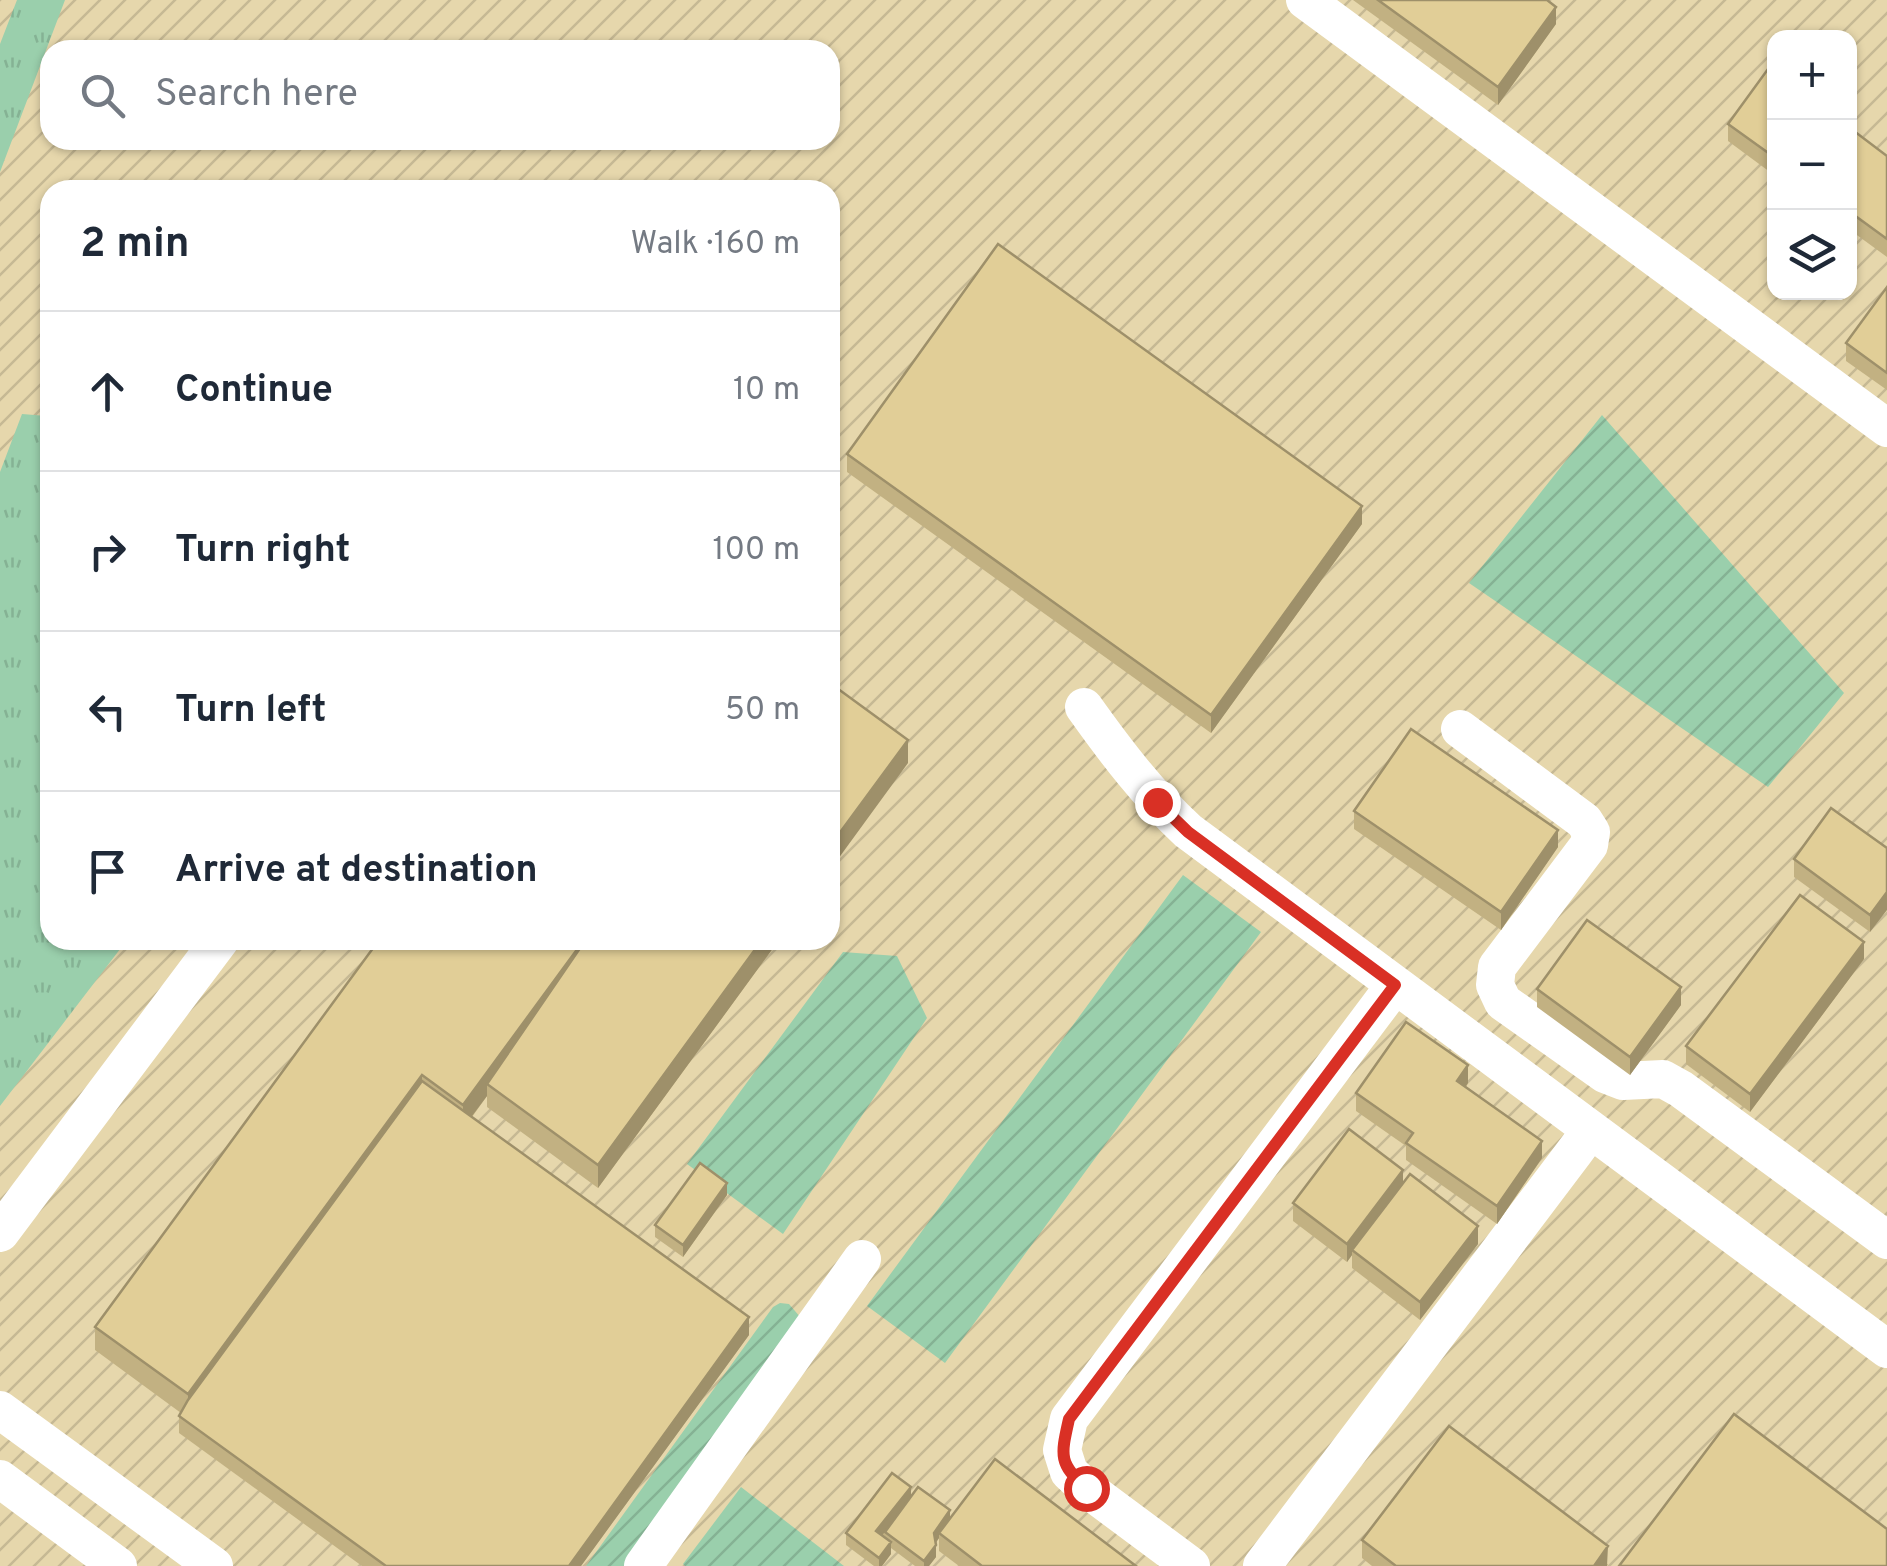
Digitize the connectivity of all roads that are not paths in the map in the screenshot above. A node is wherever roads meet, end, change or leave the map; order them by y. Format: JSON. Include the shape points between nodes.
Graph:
{"nodes":[{"id":1,"x":1304,"y":0,"type":"edge"},
{"id":2,"x":1887,"y":428,"type":"edge"},
{"id":3,"x":1084,"y":707,"type":"dead end"},
{"id":4,"x":1460,"y":729,"type":"dead end"},
{"id":5,"x":212,"y":950,"type":"edge"},
{"id":6,"x":1395,"y":985,"type":"junction"},
{"id":7,"x":1591,"y":1130,"type":"junction"},
{"id":8,"x":0,"y":1233,"type":"edge"},
{"id":9,"x":1887,"y":1240,"type":"edge"},
{"id":10,"x":862,"y":1259,"type":"dead end"},
{"id":11,"x":1887,"y":1349,"type":"edge"},
{"id":12,"x":0,"y":1410,"type":"edge"},
{"id":13,"x":0,"y":1479,"type":"edge"},
{"id":14,"x":118,"y":1566,"type":"edge"},
{"id":15,"x":214,"y":1566,"type":"edge"},
{"id":16,"x":643,"y":1566,"type":"edge"},
{"id":17,"x":1191,"y":1566,"type":"edge"},
{"id":18,"x":1262,"y":1566,"type":"edge"}],
"edges":[{"from":1,"to":2,"type":"lane"},
{"from":3,"to":6,"type":"lane","via":[[1127,767],[1188,832]]},
{"from":4,"to":9,"type":"lane","via":[[1591,832],[1497,967],[1503,1002],[1605,1074],[1623,1081],[1663,1079],[1681,1089]]},
{"from":5,"to":8,"type":"lane"},
{"from":6,"to":7,"type":"lane"},
{"from":6,"to":17,"type":"lane","via":[[1069,1419],[1062,1450],[1068,1472]]},
{"from":7,"to":11,"type":"lane"},
{"from":7,"to":18,"type":"lane"},
{"from":10,"to":16,"type":"lane"},
{"from":12,"to":15,"type":"lane"},
{"from":13,"to":14,"type":"lane"}]}
